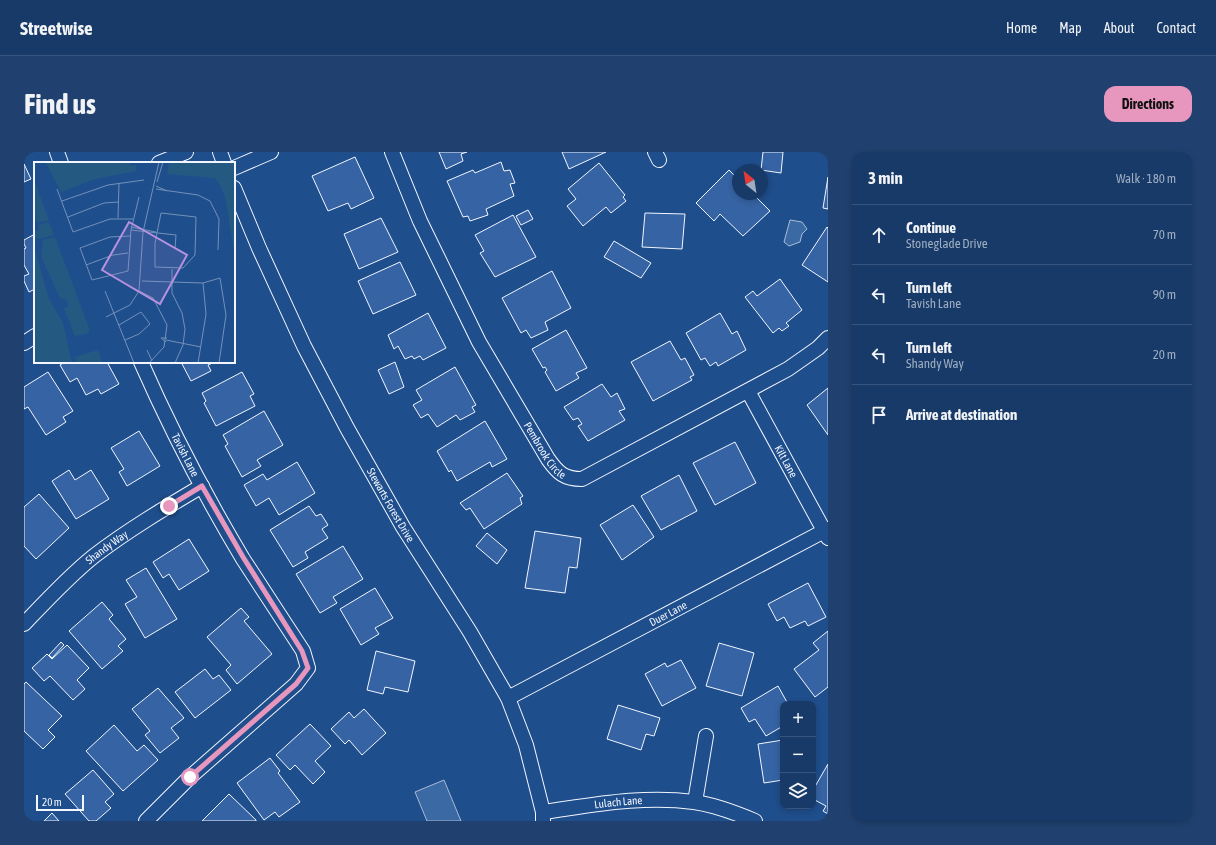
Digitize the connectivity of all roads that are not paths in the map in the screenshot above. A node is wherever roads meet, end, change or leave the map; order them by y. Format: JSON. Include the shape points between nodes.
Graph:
{"nodes":[{"id":1,"x":57,"y":152,"type":"edge"},
{"id":2,"x":186,"y":152,"type":"edge"},
{"id":3,"x":220,"y":152,"type":"edge"},
{"id":4,"x":271,"y":152,"type":"edge"},
{"id":5,"x":392,"y":152,"type":"edge"},
{"id":6,"x":60,"y":162,"type":"edge"},
{"id":7,"x":161,"y":162,"type":"edge"},
{"id":8,"x":224,"y":162,"type":"edge"},
{"id":9,"x":235,"y":168,"type":"edge"},
{"id":10,"x":235,"y":190,"type":"edge"},
{"id":11,"x":34,"y":337,"type":"edge"},
{"id":12,"x":828,"y":338,"type":"edge"},
{"id":13,"x":24,"y":343,"type":"edge"},
{"id":14,"x":141,"y":363,"type":"edge"},
{"id":15,"x":748,"y":391,"type":"junction"},
{"id":16,"x":202,"y":486,"type":"junction"},
{"id":17,"x":827,"y":533,"type":"edge"},
{"id":18,"x":24,"y":624,"type":"edge"},
{"id":19,"x":508,"y":698,"type":"junction"},
{"id":20,"x":706,"y":736,"type":"dead end"},
{"id":21,"x":695,"y":802,"type":"junction"},
{"id":22,"x":543,"y":816,"type":"edge"},
{"id":23,"x":146,"y":821,"type":"edge"},
{"id":24,"x":756,"y":821,"type":"edge"}],
"edges":[{"from":1,"to":6,"type":"street"},
{"from":2,"to":7,"type":"street"},
{"from":3,"to":8,"type":"street"},
{"from":4,"to":9,"type":"street"},
{"from":5,"to":15,"type":"street","name":"Pembrook Circle","via":[[420,221],[479,342],[556,470],[572,479],[582,479]]},
{"from":10,"to":19,"type":"street","name":"Stewarts Forest Drive","via":[[304,346],[347,428],[403,527],[470,632]]},
{"from":11,"to":13,"type":"street"},
{"from":12,"to":15,"type":"street","name":"Pembrook Circle","via":[[788,369]]},
{"from":14,"to":16,"type":"street","name":"Tavish Lane"},
{"from":15,"to":17,"type":"street","name":"Kilt Lane"},
{"from":16,"to":18,"type":"street","name":"Shandy Way","via":[[128,531],[93,557]]},
{"from":16,"to":23,"type":"street","name":"Tavish Lane","via":[[302,651],[308,668],[296,684],[190,777]]},
{"from":17,"to":19,"type":"street","name":"Duer Lane"},
{"from":19,"to":22,"type":"street","name":"Stewarts Forest Drive","via":[[526,745]]},
{"from":20,"to":21,"type":"street"},
{"from":21,"to":22,"type":"street","name":"Lulach Lane","via":[[647,799],[623,801]]},
{"from":21,"to":24,"type":"street","name":"Lulach Lane","via":[[726,809]]}]}
